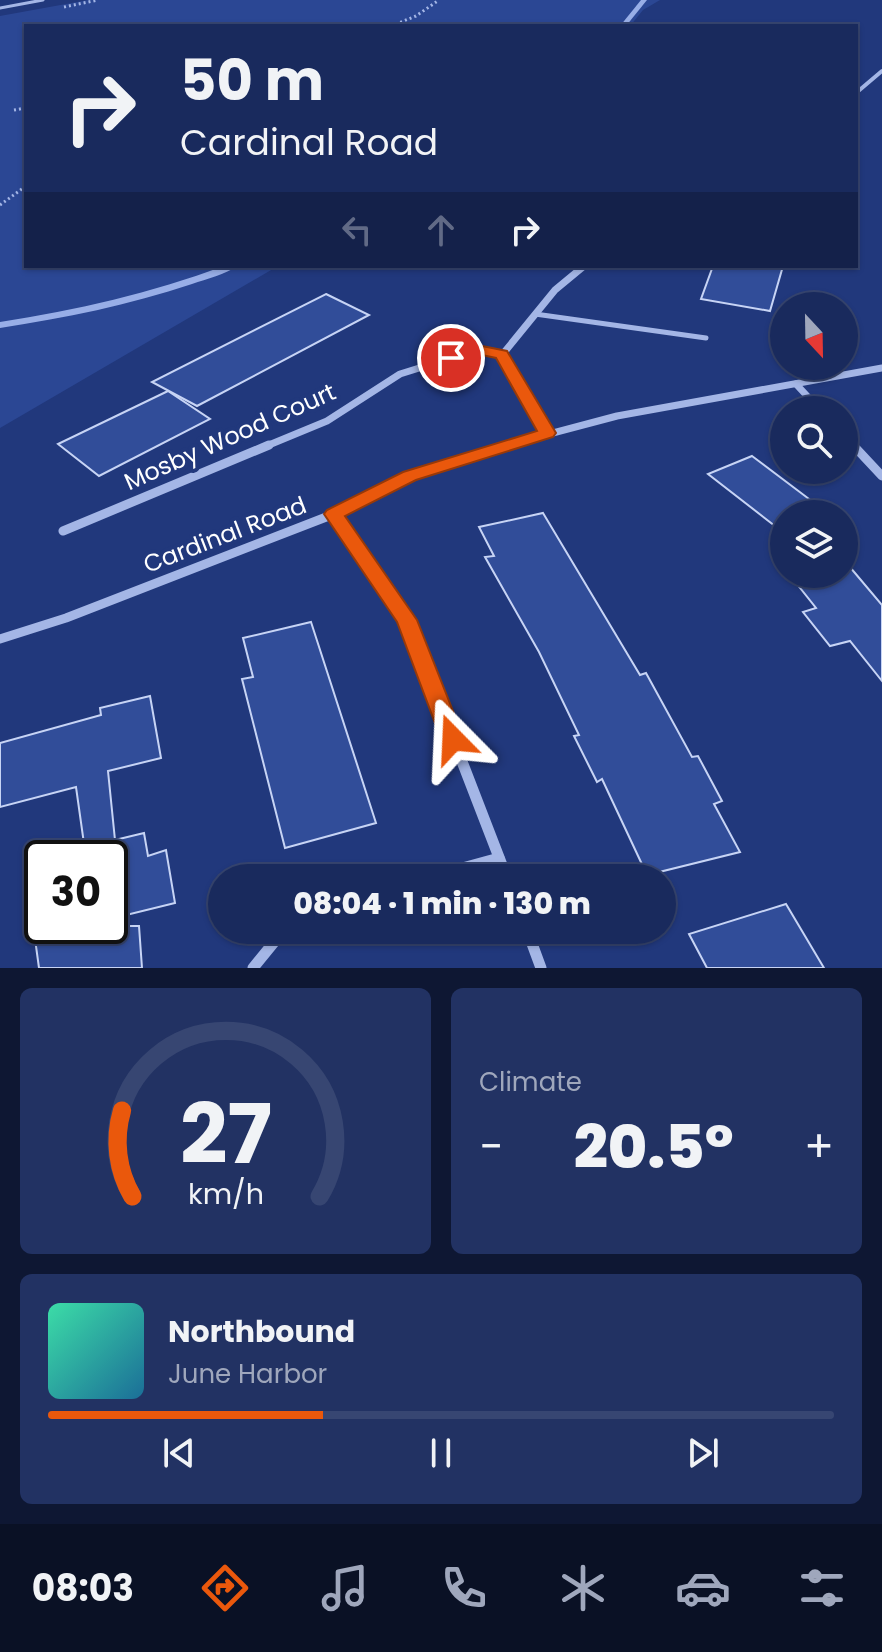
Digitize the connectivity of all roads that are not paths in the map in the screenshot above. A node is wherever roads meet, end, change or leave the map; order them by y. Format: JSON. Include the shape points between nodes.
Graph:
{"nodes":[{"id":1,"x":43,"y":0,"type":"edge"},
{"id":2,"x":0,"y":8,"type":"edge"},
{"id":3,"x":882,"y":71,"type":"edge"},
{"id":4,"x":858,"y":92,"type":"edge"},
{"id":5,"x":582,"y":268,"type":"edge"},
{"id":6,"x":535,"y":314,"type":"junction"},
{"id":7,"x":706,"y":338,"type":"dead end"},
{"id":8,"x":502,"y":355,"type":"junction"},
{"id":9,"x":882,"y":368,"type":"edge"},
{"id":10,"x":796,"y":384,"type":"junction"},
{"id":11,"x":807,"y":396,"type":"edge"},
{"id":12,"x":547,"y":433,"type":"junction"},
{"id":13,"x":858,"y":451,"type":"edge"},
{"id":14,"x":882,"y":476,"type":"edge"},
{"id":15,"x":334,"y":514,"type":"junction"},
{"id":16,"x":63,"y":531,"type":"dead end"},
{"id":17,"x":0,"y":639,"type":"edge"},
{"id":18,"x":499,"y":858,"type":"junction"},
{"id":19,"x":477,"y":864,"type":"edge"},
{"id":20,"x":501,"y":864,"type":"edge"},
{"id":21,"x":273,"y":944,"type":"edge"},
{"id":22,"x":532,"y":944,"type":"edge"},
{"id":23,"x":253,"y":968,"type":"edge"},
{"id":24,"x":541,"y":968,"type":"edge"}],
"edges":[{"from":1,"to":2,"type":"lane"},
{"from":3,"to":4,"type":"street"},
{"from":5,"to":6,"type":"street"},
{"from":6,"to":7,"type":"lane"},
{"from":6,"to":8,"type":"street"},
{"from":8,"to":12,"type":"street"},
{"from":8,"to":16,"type":"street","name":"Mosby Wood Court","via":[[477,350],[400,374],[327,421]]},
{"from":9,"to":10,"type":"street","name":"Cardinal Road"},
{"from":10,"to":11,"type":"street"},
{"from":10,"to":12,"type":"street","name":"Cardinal Road"},
{"from":12,"to":15,"type":"street","name":"Cardinal Road","via":[[409,476]]},
{"from":13,"to":14,"type":"street"},
{"from":15,"to":17,"type":"street","name":"Cardinal Road"},
{"from":15,"to":18,"type":"street","via":[[407,620]]},
{"from":18,"to":19,"type":"street"},
{"from":18,"to":20,"type":"street"},
{"from":21,"to":23,"type":"street"},
{"from":22,"to":24,"type":"street"}]}
